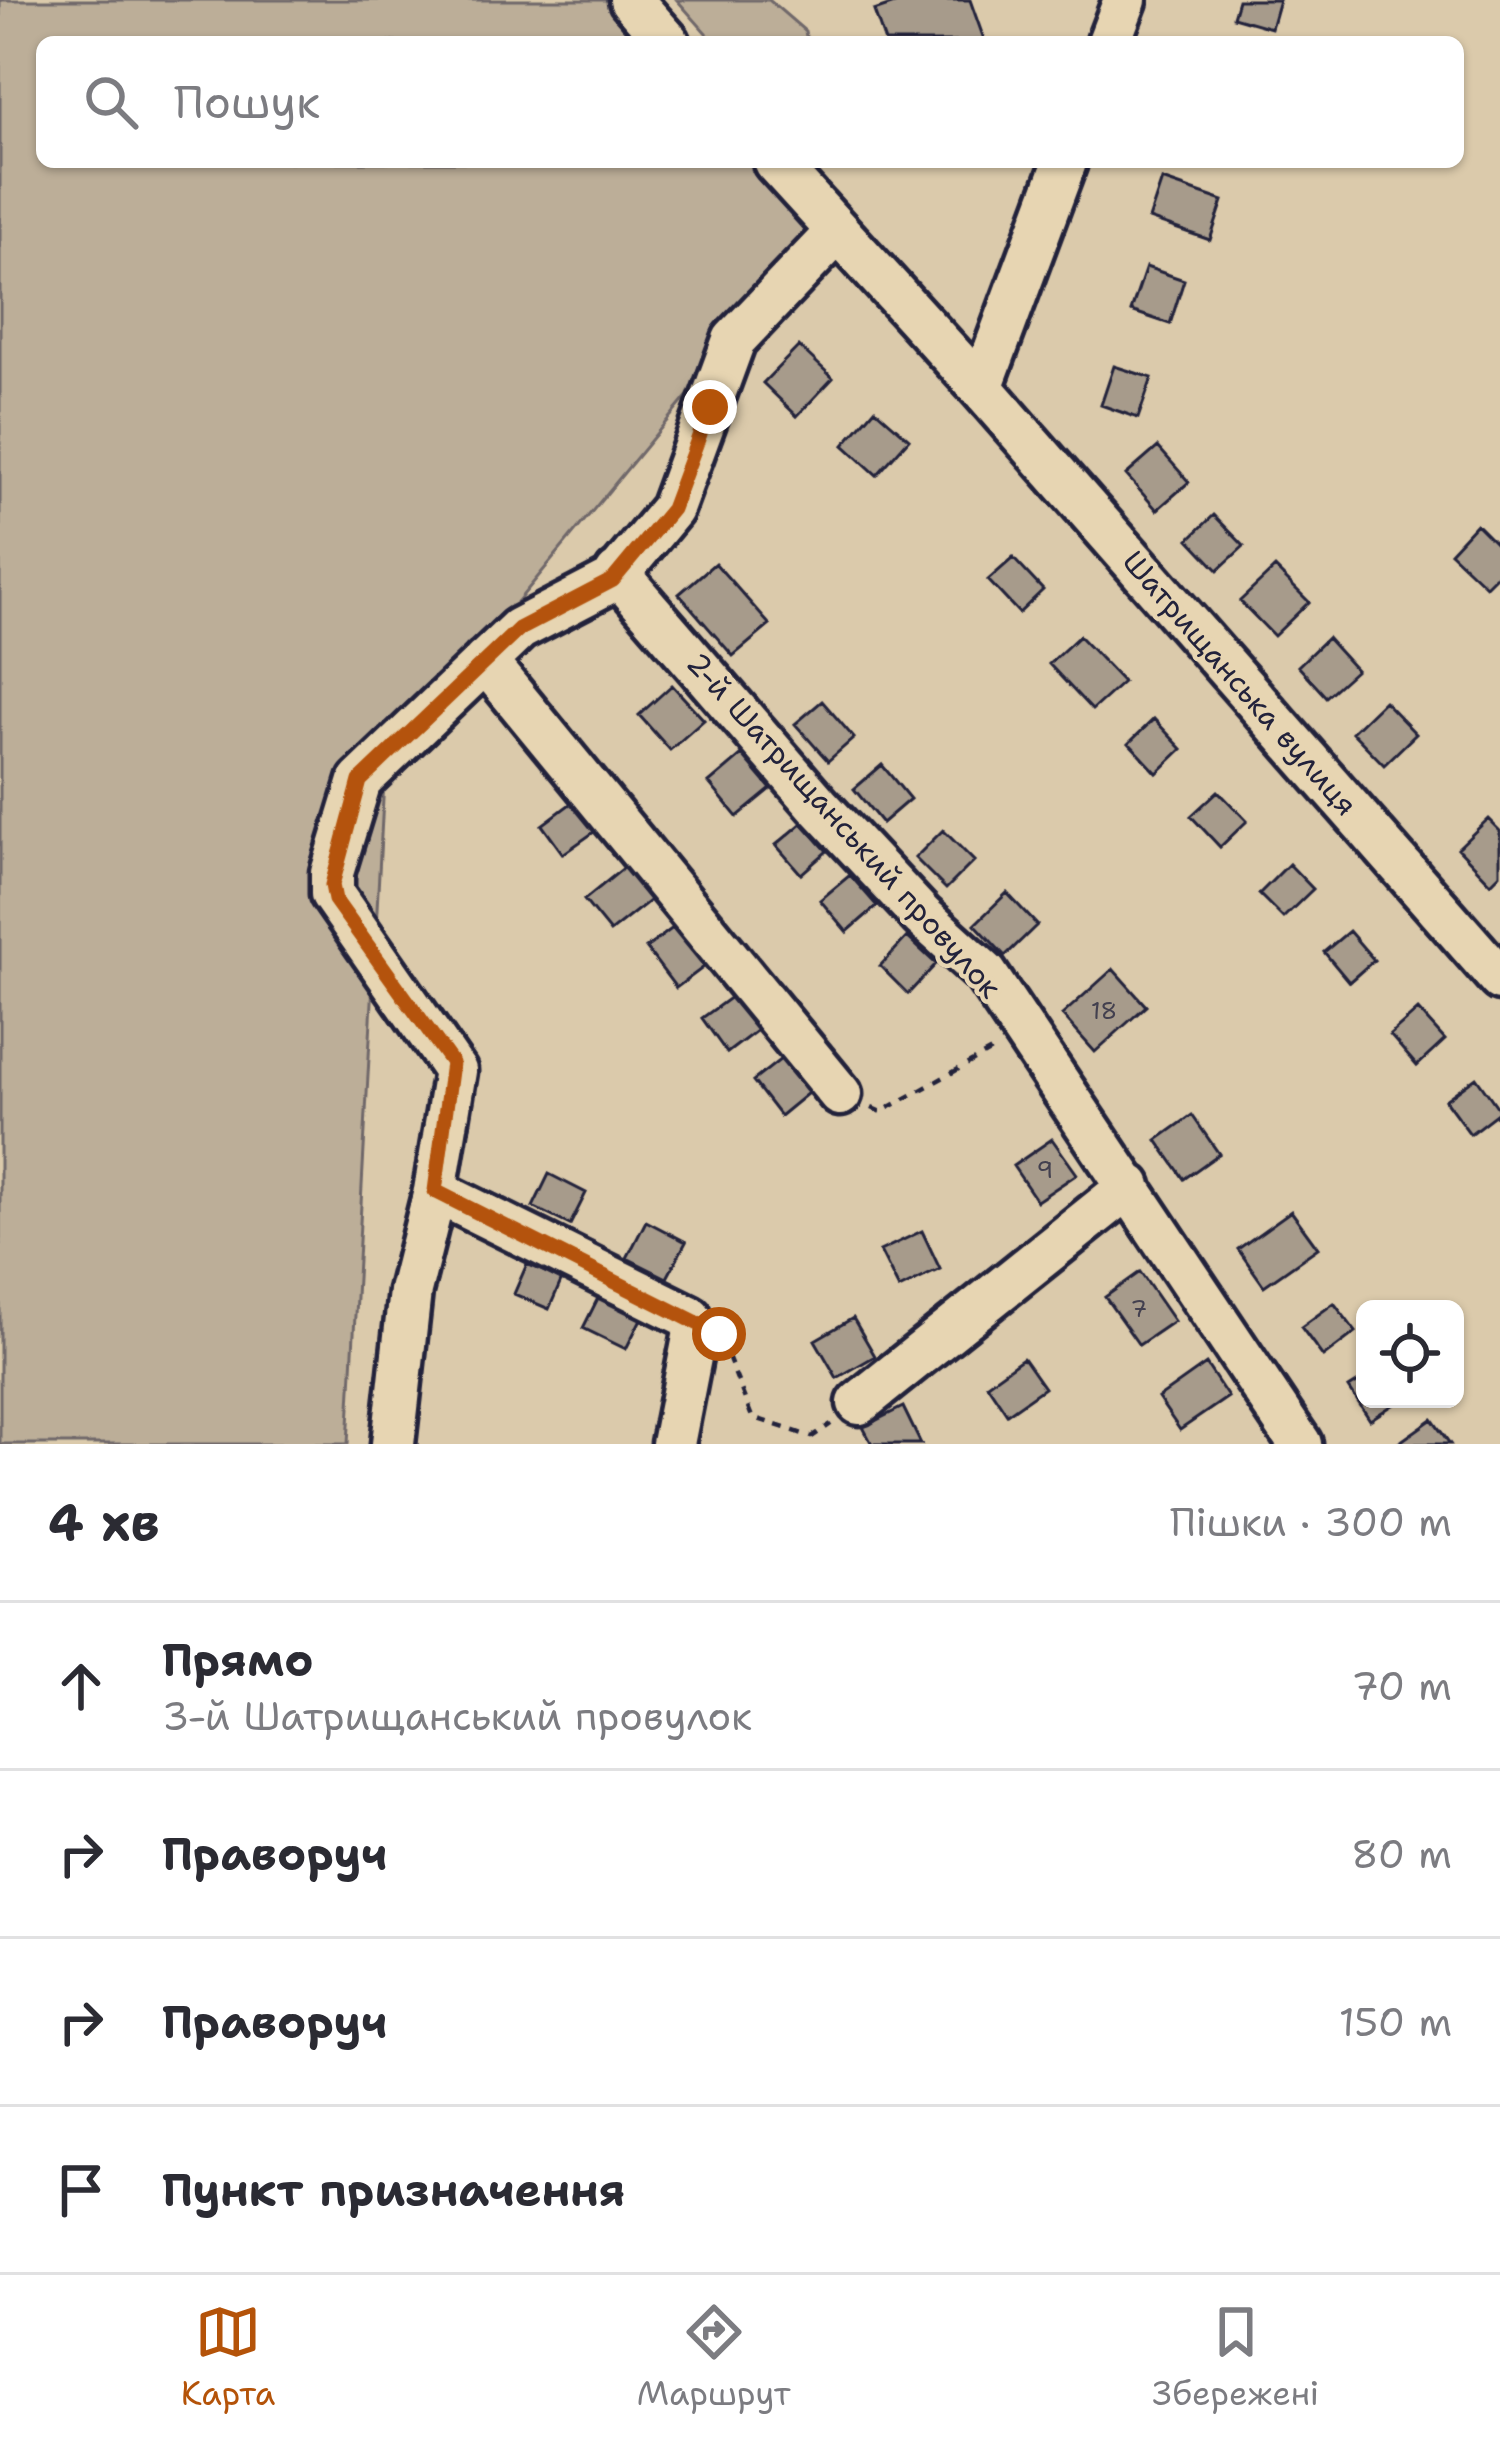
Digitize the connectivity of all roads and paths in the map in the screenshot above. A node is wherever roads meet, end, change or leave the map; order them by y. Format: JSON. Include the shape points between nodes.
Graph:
{"nodes":[{"id":1,"x":631,"y":0,"type":"edge"},
{"id":2,"x":1125,"y":0,"type":"edge"},
{"id":3,"x":663,"y":36,"type":"edge"},
{"id":4,"x":1111,"y":36,"type":"edge"},
{"id":5,"x":780,"y":168,"type":"edge"},
{"id":6,"x":1063,"y":168,"type":"edge"},
{"id":7,"x":836,"y":232,"type":"junction"},
{"id":8,"x":981,"y":388,"type":"junction"},
{"id":9,"x":617,"y":573,"type":"junction"},
{"id":10,"x":485,"y":661,"type":"junction"},
{"id":11,"x":1500,"y":979,"type":"edge"},
{"id":12,"x":1030,"y":1037,"type":"junction"},
{"id":13,"x":840,"y":1094,"type":"joint"},
{"id":14,"x":1130,"y":1186,"type":"junction"},
{"id":15,"x":435,"y":1191,"type":"junction"},
{"id":16,"x":693,"y":1322,"type":"junction"},
{"id":17,"x":859,"y":1402,"type":"joint"},
{"id":18,"x":393,"y":1444,"type":"edge"},
{"id":19,"x":673,"y":1444,"type":"edge"},
{"id":20,"x":1300,"y":1444,"type":"edge"}],
"edges":[{"from":1,"to":3,"type":"street"},
{"from":2,"to":4,"type":"street"},
{"from":5,"to":7,"type":"street","name":"Шатрищанська вулиця"},
{"from":6,"to":8,"type":"street"},
{"from":7,"to":8,"type":"street","name":"Шатрищанська вулиця"},
{"from":7,"to":9,"type":"street","via":[[734,340],[672,509]]},
{"from":8,"to":11,"type":"street","name":"Шатрищанська вулиця"},
{"from":9,"to":10,"type":"street","via":[[519,629]]},
{"from":9,"to":12,"type":"street","name":"2-й Шатрищанський провулок","via":[[818,805],[985,973]]},
{"from":10,"to":13,"type":"street"},
{"from":10,"to":15,"type":"street","via":[[360,781],[332,873],[335,900],[452,1063]]},
{"from":12,"to":13,"type":"path","via":[[970,1059],[881,1112]]},
{"from":12,"to":14,"type":"street","name":"2-й Шатрищанський провулок"},
{"from":14,"to":17,"type":"street"},
{"from":14,"to":20,"type":"street","name":"2-й Шатрищанський провулок"},
{"from":15,"to":16,"type":"street"},
{"from":15,"to":18,"type":"street","via":[[410,1291]]},
{"from":16,"to":17,"type":"path","via":[[719,1334],[752,1417],[812,1437]]},
{"from":16,"to":19,"type":"street"}]}
